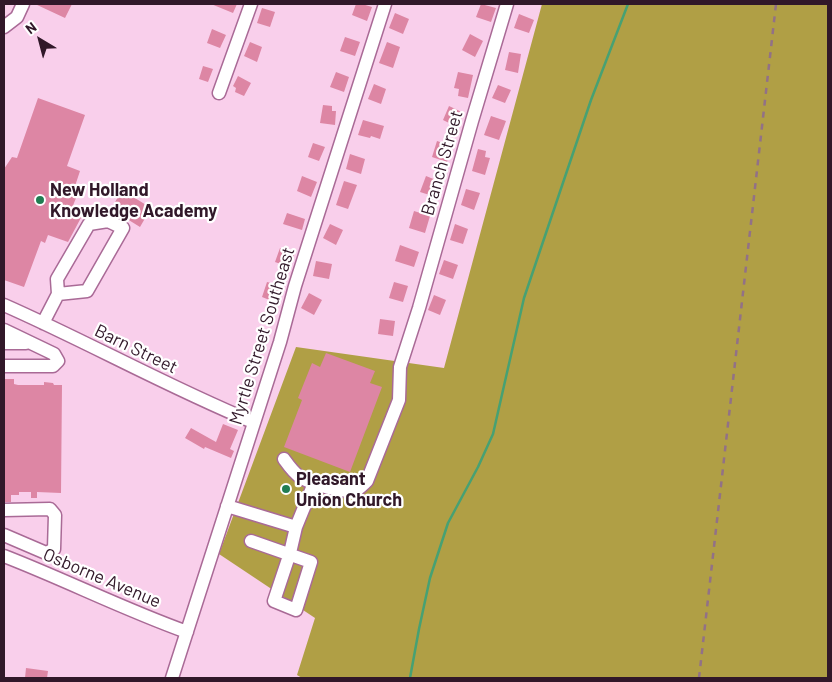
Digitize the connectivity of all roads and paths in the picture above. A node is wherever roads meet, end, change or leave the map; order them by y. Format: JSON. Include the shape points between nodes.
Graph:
{"nodes":[{"id":1,"x":23,"y":4,"type":"edge"},
{"id":2,"x":251,"y":4,"type":"edge"},
{"id":3,"x":385,"y":4,"type":"edge"},
{"id":4,"x":507,"y":4,"type":"edge"},
{"id":5,"x":4,"y":26,"type":"edge"},
{"id":6,"x":219,"y":94,"type":"dead end"},
{"id":7,"x":58,"y":294,"type":"junction"},
{"id":8,"x":4,"y":305,"type":"edge"},
{"id":9,"x":43,"y":323,"type":"junction"},
{"id":10,"x":4,"y":330,"type":"edge"},
{"id":11,"x":4,"y":343,"type":"edge"},
{"id":12,"x":32,"y":344,"type":"junction"},
{"id":13,"x":4,"y":366,"type":"edge"},
{"id":14,"x":253,"y":422,"type":"junction"},
{"id":15,"x":284,"y":459,"type":"dead end"},
{"id":16,"x":314,"y":483,"type":"junction"},
{"id":17,"x":227,"y":506,"type":"junction"},
{"id":18,"x":4,"y":510,"type":"edge"},
{"id":19,"x":296,"y":527,"type":"junction"},
{"id":20,"x":4,"y":535,"type":"edge"},
{"id":21,"x":251,"y":541,"type":"dead end"},
{"id":22,"x":4,"y":556,"type":"edge"},
{"id":23,"x":187,"y":632,"type":"junction"},
{"id":24,"x":172,"y":678,"type":"edge"}],
"edges":[{"from":1,"to":5,"type":"street","via":[[17,17]]},
{"from":2,"to":6,"type":"street"},
{"from":3,"to":14,"type":"street","name":"Myrtle Street Southeast"},
{"from":4,"to":16,"type":"street","name":"Branch Street","via":[[400,367],[399,400],[368,481],[358,489],[349,490]]},
{"from":7,"to":7,"type":"street","via":[[57,279],[89,224],[108,221],[123,228],[87,291]]},
{"from":7,"to":9,"type":"street"},
{"from":8,"to":9,"type":"street","name":"Barn Street"},
{"from":9,"to":14,"type":"street","name":"Barn Street","via":[[202,401]]},
{"from":10,"to":12,"type":"street"},
{"from":11,"to":12,"type":"street"},
{"from":12,"to":13,"type":"street","via":[[54,354],[58,360],[53,366]]},
{"from":14,"to":17,"type":"street","name":"Myrtle Street Southeast"},
{"from":15,"to":16,"type":"street","name":"Branch Street","via":[[290,469]]},
{"from":16,"to":19,"type":"street"},
{"from":17,"to":19,"type":"street"},
{"from":17,"to":23,"type":"street","name":"Myrtle Street Southeast"},
{"from":18,"to":20,"type":"street","via":[[50,509],[55,515],[54,549],[46,553]]},
{"from":19,"to":21,"type":"street","via":[[290,553]]},
{"from":22,"to":23,"type":"street","name":"Osborne Avenue","via":[[146,618]]},
{"from":23,"to":24,"type":"street","name":"Myrtle Street Southeast"}]}
